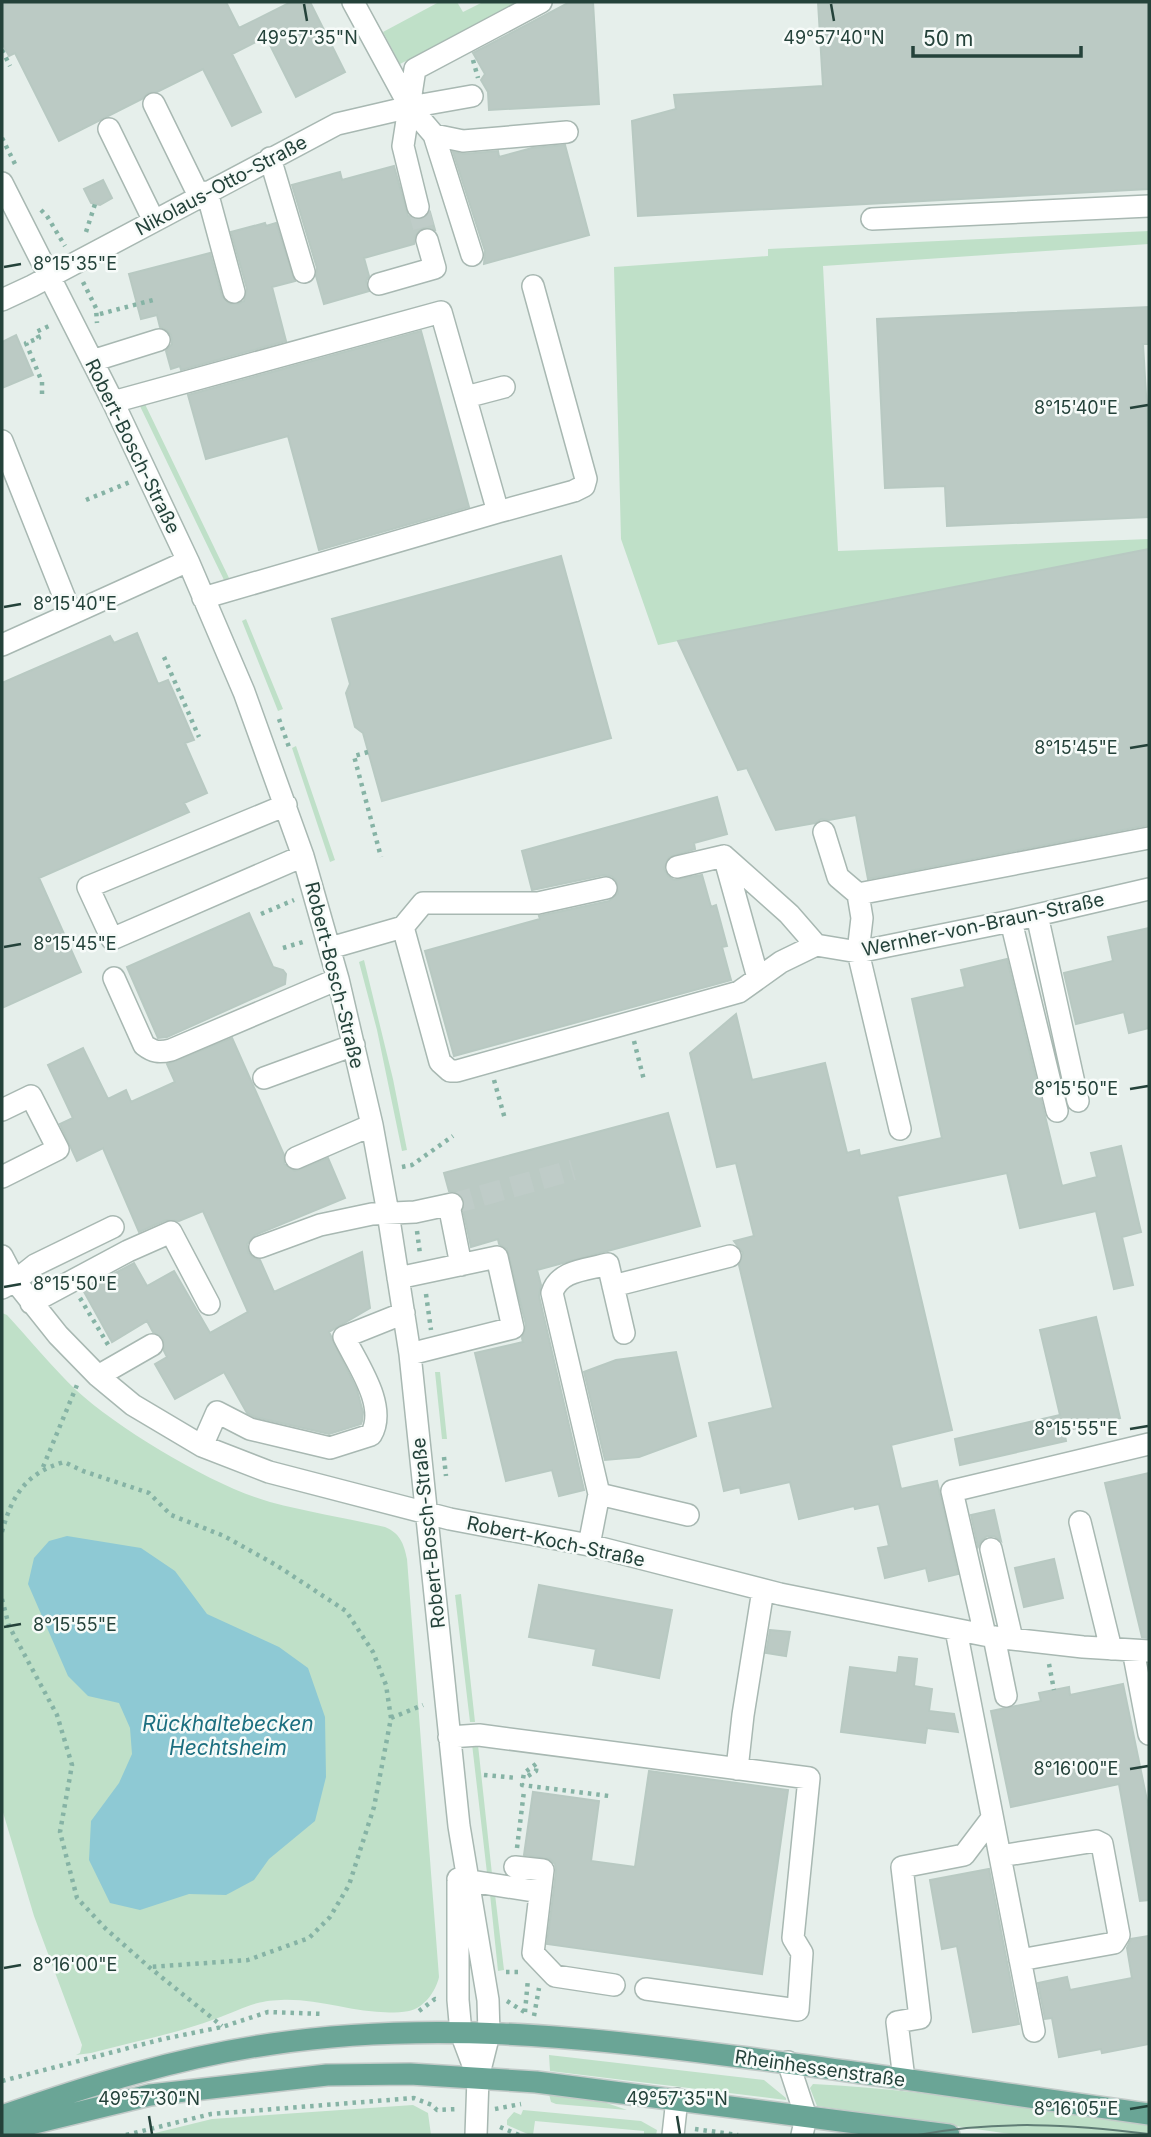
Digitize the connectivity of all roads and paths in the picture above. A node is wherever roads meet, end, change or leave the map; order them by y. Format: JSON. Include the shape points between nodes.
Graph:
{"nodes":[{"id":1,"x":353,"y":2,"type":"edge"},
{"id":2,"x":541,"y":2,"type":"edge"},
{"id":3,"x":2,"y":50,"type":"edge"},
{"id":4,"x":10,"y":66,"type":"dead end"},
{"id":5,"x":472,"y":96,"type":"dead end"},
{"id":6,"x":154,"y":104,"type":"dead end"},
{"id":7,"x":410,"y":107,"type":"junction"},
{"id":8,"x":109,"y":129,"type":"dead end"},
{"id":9,"x":567,"y":132,"type":"dead end"},
{"id":10,"x":434,"y":135,"type":"junction"},
{"id":11,"x":270,"y":158,"type":"junction"},
{"id":12,"x":2,"y":183,"type":"edge"},
{"id":13,"x":203,"y":194,"type":"junction"},
{"id":14,"x":96,"y":204,"type":"dead end"},
{"id":15,"x":1149,"y":206,"type":"edge"},
{"id":16,"x":418,"y":207,"type":"tunnel mouth"},
{"id":17,"x":47,"y":216,"type":"dead end"},
{"id":18,"x":872,"y":219,"type":"dead end"},
{"id":19,"x":154,"y":221,"type":"junction"},
{"id":20,"x":86,"y":232,"type":"dead end"},
{"id":21,"x":58,"y":233,"type":"dead end"},
{"id":22,"x":427,"y":240,"type":"tunnel mouth"},
{"id":23,"x":472,"y":255,"type":"dead end"},
{"id":24,"x":304,"y":272,"type":"dead end"},
{"id":25,"x":50,"y":276,"type":"junction"},
{"id":26,"x":379,"y":284,"type":"dead end"},
{"id":27,"x":533,"y":286,"type":"dead end"},
{"id":28,"x":87,"y":290,"type":"dead end"},
{"id":29,"x":234,"y":292,"type":"dead end"},
{"id":30,"x":2,"y":300,"type":"edge"},
{"id":31,"x":153,"y":300,"type":"dead end"},
{"id":32,"x":96,"y":308,"type":"dead end"},
{"id":33,"x":100,"y":314,"type":"dead end"},
{"id":34,"x":52,"y":324,"type":"dead end"},
{"id":35,"x":159,"y":340,"type":"dead end"},
{"id":36,"x":92,"y":361,"type":"junction"},
{"id":37,"x":504,"y":387,"type":"dead end"},
{"id":38,"x":42,"y":394,"type":"dead end"},
{"id":39,"x":466,"y":397,"type":"junction"},
{"id":40,"x":113,"y":402,"type":"junction"},
{"id":41,"x":2,"y":441,"type":"edge"},
{"id":42,"x":132,"y":481,"type":"dead end"},
{"id":43,"x":86,"y":500,"type":"dead end"},
{"id":44,"x":498,"y":512,"type":"junction"},
{"id":45,"x":188,"y":561,"type":"junction"},
{"id":46,"x":203,"y":598,"type":"junction"},
{"id":47,"x":71,"y":614,"type":"junction"},
{"id":48,"x":2,"y":645,"type":"edge"},
{"id":49,"x":164,"y":657,"type":"dead end"},
{"id":50,"x":199,"y":737,"type":"dead end"},
{"id":51,"x":368,"y":752,"type":"dead end"},
{"id":52,"x":286,"y":805,"type":"junction"},
{"id":53,"x":824,"y":832,"type":"dead end"},
{"id":54,"x":1149,"y":838,"type":"edge"},
{"id":55,"x":303,"y":856,"type":"junction"},
{"id":56,"x":724,"y":856,"type":"junction"},
{"id":57,"x":381,"y":857,"type":"dead end"},
{"id":58,"x":677,"y":867,"type":"dead end"},
{"id":59,"x":606,"y":888,"type":"dead end"},
{"id":60,"x":1149,"y":889,"type":"edge"},
{"id":61,"x":858,"y":894,"type":"junction"},
{"id":62,"x":298,"y":898,"type":"dead end"},
{"id":63,"x":261,"y":914,"type":"dead end"},
{"id":64,"x":1037,"y":915,"type":"junction"},
{"id":65,"x":1011,"y":921,"type":"junction"},
{"id":66,"x":403,"y":927,"type":"junction"},
{"id":67,"x":320,"y":944,"type":"junction"},
{"id":68,"x":816,"y":945,"type":"junction"},
{"id":69,"x":283,"y":948,"type":"dead end"},
{"id":70,"x":858,"y":952,"type":"junction"},
{"id":71,"x":114,"y":978,"type":"dead end"},
{"id":72,"x":758,"y":978,"type":"junction"},
{"id":73,"x":338,"y":979,"type":"junction"},
{"id":74,"x":629,"y":1023,"type":"junction"},
{"id":75,"x":354,"y":1045,"type":"junction"},
{"id":76,"x":489,"y":1062,"type":"junction"},
{"id":77,"x":264,"y":1078,"type":"dead end"},
{"id":78,"x":644,"y":1080,"type":"dead end"},
{"id":79,"x":1078,"y":1101,"type":"dead end"},
{"id":80,"x":2,"y":1110,"type":"edge"},
{"id":81,"x":1057,"y":1111,"type":"dead end"},
{"id":82,"x":505,"y":1119,"type":"dead end"},
{"id":83,"x":372,"y":1125,"type":"junction"},
{"id":84,"x":900,"y":1129,"type":"dead end"},
{"id":85,"x":453,"y":1136,"type":"dead end"},
{"id":86,"x":296,"y":1158,"type":"dead end"},
{"id":87,"x":402,"y":1167,"type":"dead end"},
{"id":88,"x":2,"y":1177,"type":"edge"},
{"id":89,"x":388,"y":1213,"type":"junction"},
{"id":90,"x":113,"y":1227,"type":"dead end"},
{"id":91,"x":260,"y":1247,"type":"dead end"},
{"id":92,"x":2,"y":1256,"type":"edge"},
{"id":93,"x":730,"y":1256,"type":"dead end"},
{"id":94,"x":461,"y":1265,"type":"junction"},
{"id":95,"x":398,"y":1278,"type":"junction"},
{"id":96,"x":71,"y":1282,"type":"junction"},
{"id":97,"x":9,"y":1284,"type":"edge"},
{"id":98,"x":613,"y":1286,"type":"junction"},
{"id":99,"x":32,"y":1303,"type":"junction"},
{"id":100,"x":209,"y":1304,"type":"dead end"},
{"id":101,"x":404,"y":1313,"type":"junction"},
{"id":102,"x":624,"y":1334,"type":"dead end"},
{"id":103,"x":152,"y":1345,"type":"dead end"},
{"id":104,"x":410,"y":1354,"type":"junction"},
{"id":105,"x":119,"y":1364,"type":"junction"},
{"id":106,"x":98,"y":1376,"type":"junction"},
{"id":107,"x":77,"y":1385,"type":"dead end"},
{"id":108,"x":1149,"y":1444,"type":"edge"},
{"id":109,"x":202,"y":1446,"type":"junction"},
{"id":110,"x":43,"y":1468,"type":"junction"},
{"id":111,"x":599,"y":1494,"type":"junction"},
{"id":112,"x":426,"y":1512,"type":"junction"},
{"id":113,"x":688,"y":1515,"type":"dead end"},
{"id":114,"x":1080,"y":1522,"type":"dead end"},
{"id":115,"x":2,"y":1532,"type":"edge"},
{"id":116,"x":589,"y":1545,"type":"junction"},
{"id":117,"x":991,"y":1549,"type":"dead end"},
{"id":118,"x":763,"y":1590,"type":"junction"},
{"id":119,"x":2,"y":1599,"type":"edge"},
{"id":120,"x":956,"y":1630,"type":"junction"},
{"id":121,"x":997,"y":1637,"type":"junction"},
{"id":122,"x":1111,"y":1649,"type":"junction"},
{"id":123,"x":1141,"y":1650,"type":"edge"},
{"id":124,"x":1048,"y":1658,"type":"dead end"},
{"id":125,"x":1054,"y":1690,"type":"dead end"},
{"id":126,"x":1006,"y":1696,"type":"dead end"},
{"id":127,"x":423,"y":1706,"type":"dead end"},
{"id":128,"x":391,"y":1718,"type":"junction"},
{"id":129,"x":1149,"y":1734,"type":"edge"},
{"id":130,"x":449,"y":1737,"type":"junction"},
{"id":131,"x":737,"y":1769,"type":"junction"},
{"id":132,"x":484,"y":1775,"type":"dead end"},
{"id":133,"x":528,"y":1776,"type":"dead end"},
{"id":134,"x":517,"y":1778,"type":"dead end"},
{"id":135,"x":524,"y":1791,"type":"dead end"},
{"id":136,"x":609,"y":1796,"type":"dead end"},
{"id":137,"x":992,"y":1818,"type":"junction"},
{"id":138,"x":1000,"y":1856,"type":"junction"},
{"id":139,"x":515,"y":1867,"type":"joint"},
{"id":140,"x":463,"y":1880,"type":"junction"},
{"id":141,"x":540,"y":1892,"type":"junction"},
{"id":142,"x":1020,"y":1960,"type":"junction"},
{"id":143,"x":149,"y":1967,"type":"junction"},
{"id":144,"x":506,"y":1972,"type":"dead end"},
{"id":145,"x":614,"y":1985,"type":"dead end"},
{"id":146,"x":646,"y":1989,"type":"dead end"},
{"id":147,"x":525,"y":2012,"type":"dead end"},
{"id":148,"x":222,"y":2027,"type":"dead end"},
{"id":149,"x":1034,"y":2031,"type":"dead end"},
{"id":150,"x":461,"y":2033,"type":"junction"},
{"id":151,"x":489,"y":2034,"type":"junction"},
{"id":152,"x":163,"y":2039,"type":"dead end"},
{"id":153,"x":788,"y":2063,"type":"junction"},
{"id":154,"x":478,"y":2078,"type":"junction"},
{"id":155,"x":904,"y":2079,"type":"junction"},
{"id":156,"x":2,"y":2081,"type":"edge"},
{"id":157,"x":677,"y":2099,"type":"junction"},
{"id":158,"x":446,"y":2110,"type":"dead end"},
{"id":159,"x":1149,"y":2113,"type":"edge"},
{"id":160,"x":2,"y":2116,"type":"edge"},
{"id":161,"x":804,"y":2126,"type":"edge"},
{"id":162,"x":500,"y":2127,"type":"dead end"},
{"id":163,"x":678,"y":2131,"type":"edge"},
{"id":164,"x":2,"y":2132,"type":"edge"},
{"id":165,"x":720,"y":2134,"type":"edge"},
{"id":166,"x":126,"y":2135,"type":"edge"},
{"id":167,"x":476,"y":2135,"type":"edge"},
{"id":168,"x":519,"y":2135,"type":"edge"},
{"id":169,"x":738,"y":2135,"type":"edge"},
{"id":170,"x":949,"y":2135,"type":"edge"}],
"edges":[{"from":1,"to":7,"type":"street"},
{"from":2,"to":7,"type":"street","via":[[415,69]]},
{"from":3,"to":4,"type":"path"},
{"from":5,"to":7,"type":"street","name":"Nikolaus-Otto-Straße"},
{"from":6,"to":13,"type":"street"},
{"from":7,"to":10,"type":"street"},
{"from":7,"to":11,"type":"street","name":"Nikolaus-Otto-Straße","via":[[337,124]]},
{"from":7,"to":16,"type":"street","via":[[403,146]]},
{"from":8,"to":19,"type":"street"},
{"from":9,"to":10,"type":"street","via":[[463,141]]},
{"from":10,"to":23,"type":"street"},
{"from":11,"to":13,"type":"street","name":"Nikolaus-Otto-Straße"},
{"from":11,"to":24,"type":"street"},
{"from":12,"to":25,"type":"street","name":"Robert-Bosch-Straße"},
{"from":13,"to":19,"type":"street","name":"Nikolaus-Otto-Straße"},
{"from":13,"to":29,"type":"street"},
{"from":14,"to":20,"type":"path"},
{"from":15,"to":18,"type":"street"},
{"from":17,"to":21,"type":"path"},
{"from":19,"to":25,"type":"street","name":"Nikolaus-Otto-Straße"},
{"from":22,"to":26,"type":"street","via":[[435,268]]},
{"from":25,"to":30,"type":"street","name":"Nikolaus-Otto-Straße"},
{"from":25,"to":36,"type":"street","name":"Robert-Bosch-Straße"},
{"from":27,"to":44,"type":"street","via":[[586,479],[584,486],[574,491]]},
{"from":28,"to":32,"type":"path"},
{"from":31,"to":33,"type":"path"},
{"from":34,"to":38,"type":"path","via":[[36,332],[39,338],[26,343],[42,382]]},
{"from":35,"to":36,"type":"street"},
{"from":36,"to":40,"type":"street","name":"Robert-Bosch-Straße"},
{"from":37,"to":39,"type":"street"},
{"from":39,"to":40,"type":"street","via":[[441,312]]},
{"from":39,"to":44,"type":"street"},
{"from":40,"to":45,"type":"street","name":"Robert-Bosch-Straße"},
{"from":41,"to":47,"type":"street"},
{"from":42,"to":43,"type":"path"},
{"from":44,"to":46,"type":"street"},
{"from":45,"to":46,"type":"street","name":"Robert-Bosch-Straße"},
{"from":45,"to":47,"type":"street"},
{"from":46,"to":52,"type":"street","name":"Robert-Bosch-Straße"},
{"from":47,"to":48,"type":"street"},
{"from":49,"to":50,"type":"path"},
{"from":51,"to":57,"type":"path","via":[[354,756]]},
{"from":52,"to":55,"type":"street","name":"Robert-Bosch-Straße"},
{"from":52,"to":55,"type":"street","via":[[88,887],[112,939]]},
{"from":53,"to":61,"type":"street","via":[[838,877]]},
{"from":54,"to":61,"type":"street"},
{"from":55,"to":67,"type":"street","name":"Robert-Bosch-Straße"},
{"from":56,"to":58,"type":"street"},
{"from":56,"to":68,"type":"street","via":[[789,914]]},
{"from":56,"to":72,"type":"street"},
{"from":59,"to":66,"type":"street","via":[[538,903],[423,903]]},
{"from":60,"to":64,"type":"street","name":"Wernher-von-Braun-Straße"},
{"from":61,"to":70,"type":"street","via":[[862,918]]},
{"from":62,"to":63,"type":"path"},
{"from":64,"to":65,"type":"street","name":"Wernher-von-Braun-Straße"},
{"from":64,"to":79,"type":"street"},
{"from":65,"to":70,"type":"street","name":"Wernher-von-Braun-Straße"},
{"from":65,"to":81,"type":"street"},
{"from":66,"to":67,"type":"street"},
{"from":66,"to":76,"type":"street","via":[[440,1062],[457,1071]]},
{"from":67,"to":69,"type":"path"},
{"from":67,"to":73,"type":"street","name":"Robert-Bosch-Straße"},
{"from":68,"to":70,"type":"street","name":"Wernher-von-Braun-Straße"},
{"from":68,"to":72,"type":"street"},
{"from":70,"to":84,"type":"street"},
{"from":71,"to":73,"type":"street","via":[[144,1045],[161,1053]]},
{"from":72,"to":74,"type":"street","via":[[739,992]]},
{"from":73,"to":75,"type":"street","name":"Robert-Bosch-Straße"},
{"from":74,"to":76,"type":"street"},
{"from":74,"to":78,"type":"path"},
{"from":75,"to":77,"type":"street"},
{"from":75,"to":83,"type":"street","name":"Robert-Bosch-Straße"},
{"from":76,"to":82,"type":"path"},
{"from":80,"to":88,"type":"street","via":[[31,1096],[58,1149]]},
{"from":83,"to":86,"type":"street"},
{"from":83,"to":89,"type":"street","name":"Robert-Bosch-Straße"},
{"from":85,"to":87,"type":"path"},
{"from":89,"to":91,"type":"street","via":[[320,1225]]},
{"from":89,"to":94,"type":"street","via":[[451,1204]]},
{"from":89,"to":95,"type":"street","name":"Robert-Bosch-Straße"},
{"from":90,"to":97,"type":"street","via":[[36,1265]]},
{"from":92,"to":97,"type":"street","name":"Robert-Koch-Straße"},
{"from":93,"to":98,"type":"street"},
{"from":94,"to":95,"type":"street"},
{"from":94,"to":104,"type":"street","via":[[497,1257],[513,1328]]},
{"from":95,"to":101,"type":"street","name":"Robert-Bosch-Straße"},
{"from":96,"to":99,"type":"street"},
{"from":96,"to":100,"type":"street","via":[[171,1232]]},
{"from":96,"to":105,"type":"path"},
{"from":97,"to":99,"type":"street","name":"Robert-Koch-Straße"},
{"from":98,"to":102,"type":"street"},
{"from":98,"to":111,"type":"street","via":[[608,1265],[565,1275],[552,1293]]},
{"from":99,"to":106,"type":"street","name":"Robert-Koch-Straße"},
{"from":101,"to":104,"type":"street","name":"Robert-Bosch-Straße"},
{"from":101,"to":109,"type":"street","via":[[344,1337],[376,1403],[371,1435],[331,1448],[250,1429],[217,1412]]},
{"from":103,"to":105,"type":"street"},
{"from":104,"to":112,"type":"street","name":"Robert-Bosch-Straße"},
{"from":105,"to":106,"type":"street"},
{"from":106,"to":109,"type":"street","name":"Robert-Koch-Straße","via":[[134,1405]]},
{"from":107,"to":110,"type":"path"},
{"from":108,"to":121,"type":"street","via":[[952,1491]]},
{"from":109,"to":112,"type":"street","name":"Robert-Koch-Straße","via":[[269,1472]]},
{"from":110,"to":115,"type":"path","via":[[24,1484]]},
{"from":110,"to":128,"type":"path","via":[[64,1462],[149,1493],[171,1516],[276,1564],[346,1612],[373,1652],[386,1685]]},
{"from":111,"to":113,"type":"street"},
{"from":111,"to":116,"type":"street"},
{"from":112,"to":116,"type":"street","name":"Robert-Koch-Straße"},
{"from":112,"to":130,"type":"street","name":"Robert-Bosch-Straße"},
{"from":114,"to":122,"type":"street"},
{"from":116,"to":118,"type":"street","name":"Robert-Koch-Straße"},
{"from":117,"to":121,"type":"street"},
{"from":118,"to":120,"type":"street","name":"Robert-Koch-Straße"},
{"from":118,"to":131,"type":"street"},
{"from":119,"to":143,"type":"path","via":[[9,1626],[57,1715],[72,1765],[61,1832],[77,1898]]},
{"from":120,"to":121,"type":"street","name":"Robert-Koch-Straße"},
{"from":120,"to":137,"type":"street"},
{"from":121,"to":122,"type":"street","name":"Robert-Koch-Straße"},
{"from":121,"to":126,"type":"street"},
{"from":122,"to":123,"type":"street","name":"Robert-Koch-Straße"},
{"from":123,"to":129,"type":"street"},
{"from":124,"to":125,"type":"path"},
{"from":127,"to":128,"type":"path"},
{"from":128,"to":143,"type":"path","via":[[374,1807],[349,1885],[330,1917],[309,1938],[248,1960]]},
{"from":130,"to":131,"type":"street","via":[[479,1735]]},
{"from":130,"to":140,"type":"street","name":"Robert-Bosch-Straße"},
{"from":131,"to":146,"type":"street","via":[[809,1779],[793,1938],[802,1953],[797,2010]]},
{"from":132,"to":134,"type":"path"},
{"from":133,"to":136,"type":"path","via":[[536,1771],[535,1765],[524,1773],[522,1785]]},
{"from":135,"to":139,"type":"path"},
{"from":137,"to":138,"type":"street"},
{"from":137,"to":155,"type":"street","via":[[964,1855],[902,1867],[920,2018],[897,2022]]},
{"from":138,"to":142,"type":"street"},
{"from":138,"to":142,"type":"street","via":[[1096,1841],[1102,1844],[1119,1935],[1114,1943]]},
{"from":139,"to":141,"type":"street","via":[[543,1870]]},
{"from":140,"to":141,"type":"street"},
{"from":140,"to":150,"type":"street","name":"Robert-Bosch-Straße"},
{"from":140,"to":151,"type":"street","name":"Robert-Bosch-Straße","via":[[488,2000]]},
{"from":141,"to":145,"type":"street","via":[[533,1953],[555,1976]]},
{"from":142,"to":149,"type":"street"},
{"from":143,"to":148,"type":"path"},
{"from":144,"to":147,"type":"path","via":[[528,1972]]},
{"from":150,"to":151,"type":"main road","name":"Rheinhessenstraße"},
{"from":150,"to":154,"type":"street"},
{"from":150,"to":160,"type":"main road","name":"Rheinhessenstraße","via":[[355,2035],[261,2046],[148,2070]]},
{"from":151,"to":153,"type":"main road","name":"Rheinhessenstraße","via":[[558,2036]]},
{"from":151,"to":154,"type":"street"},
{"from":152,"to":156,"type":"path"},
{"from":153,"to":155,"type":"main road","name":"Rheinhessenstraße"},
{"from":153,"to":161,"type":"street"},
{"from":154,"to":157,"type":"main road"},
{"from":154,"to":164,"type":"main road","via":[[327,2075],[230,2085],[150,2095]]},
{"from":154,"to":167,"type":"street"},
{"from":155,"to":159,"type":"main road","name":"Rheinhessenstraße"},
{"from":157,"to":161,"type":"main road"},
{"from":157,"to":163,"type":"street"},
{"from":158,"to":166,"type":"path","via":[[414,2098],[211,2114]]},
{"from":161,"to":170,"type":"main road"},
{"from":162,"to":168,"type":"path"},
{"from":163,"to":165,"type":"path"},
{"from":165,"to":169,"type":"path"}]}
